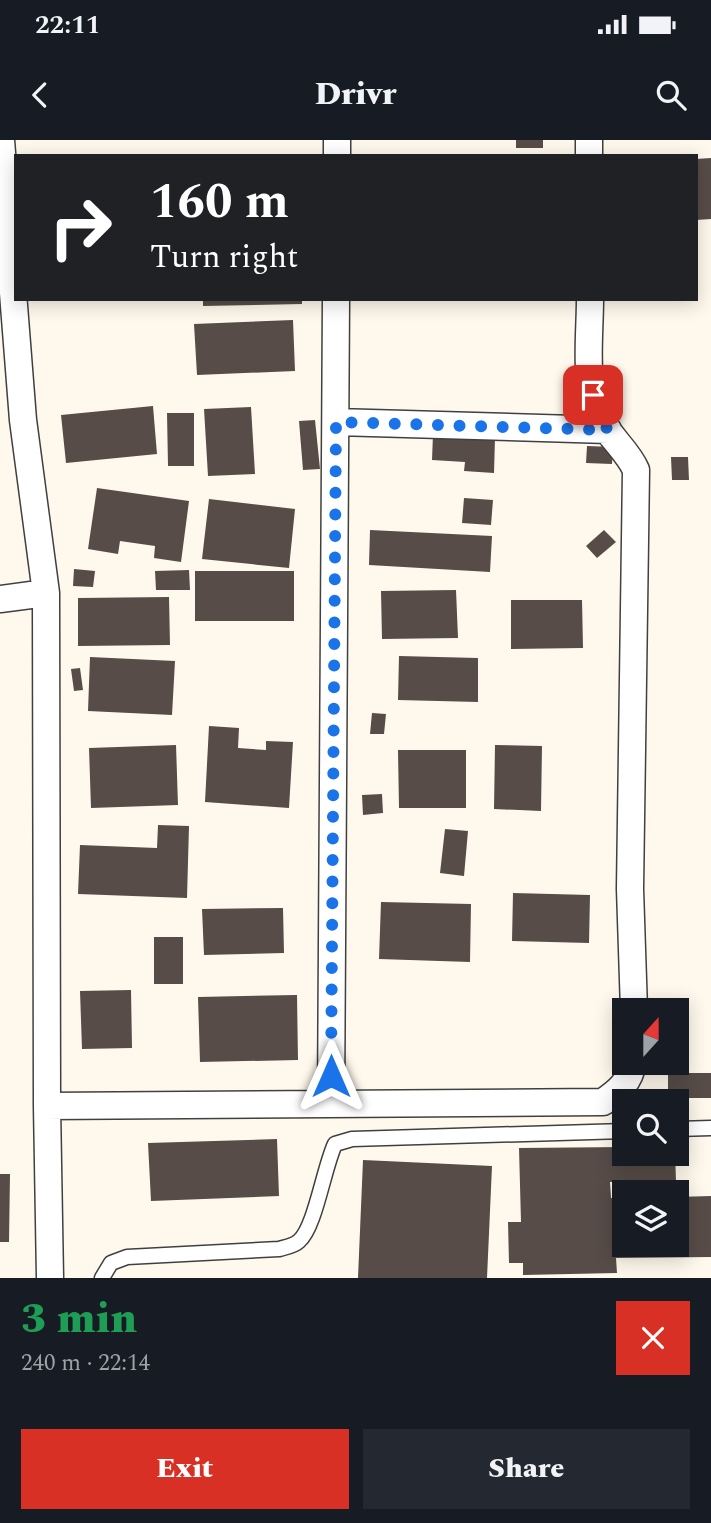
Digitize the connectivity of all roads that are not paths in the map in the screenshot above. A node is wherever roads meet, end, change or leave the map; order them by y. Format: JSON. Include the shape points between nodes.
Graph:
{"nodes":[{"id":1,"x":1,"y":140,"type":"edge"},
{"id":2,"x":336,"y":301,"type":"edge"},
{"id":3,"x":590,"y":301,"type":"edge"},
{"id":4,"x":12,"y":420,"type":"edge"},
{"id":5,"x":336,"y":422,"type":"junction"},
{"id":6,"x":608,"y":430,"type":"junction"},
{"id":7,"x":46,"y":593,"type":"junction"},
{"id":8,"x":0,"y":599,"type":"edge"},
{"id":9,"x":634,"y":998,"type":"edge"},
{"id":10,"x":630,"y":1075,"type":"edge"},
{"id":11,"x":331,"y":1104,"type":"junction"},
{"id":12,"x":47,"y":1106,"type":"junction"},
{"id":13,"x":711,"y":1128,"type":"edge"},
{"id":14,"x":689,"y":1129,"type":"edge"},
{"id":15,"x":612,"y":1131,"type":"edge"},
{"id":16,"x":50,"y":1278,"type":"edge"},
{"id":17,"x":102,"y":1278,"type":"edge"}],
"edges":[{"from":1,"to":4,"type":"street"},
{"from":2,"to":5,"type":"street"},
{"from":3,"to":6,"type":"street","via":[[590,376],[597,413]]},
{"from":4,"to":7,"type":"street"},
{"from":5,"to":6,"type":"street"},
{"from":5,"to":11,"type":"street"},
{"from":6,"to":9,"type":"street","via":[[636,470],[630,889]]},
{"from":7,"to":8,"type":"street"},
{"from":7,"to":12,"type":"street"},
{"from":10,"to":11,"type":"street","via":[[620,1091],[603,1102]]},
{"from":11,"to":12,"type":"street"},
{"from":12,"to":16,"type":"street"},
{"from":13,"to":14,"type":"lane"},
{"from":15,"to":17,"type":"lane","via":[[352,1139],[335,1144],[306,1234],[297,1243],[279,1249],[127,1257],[111,1264]]}]}
